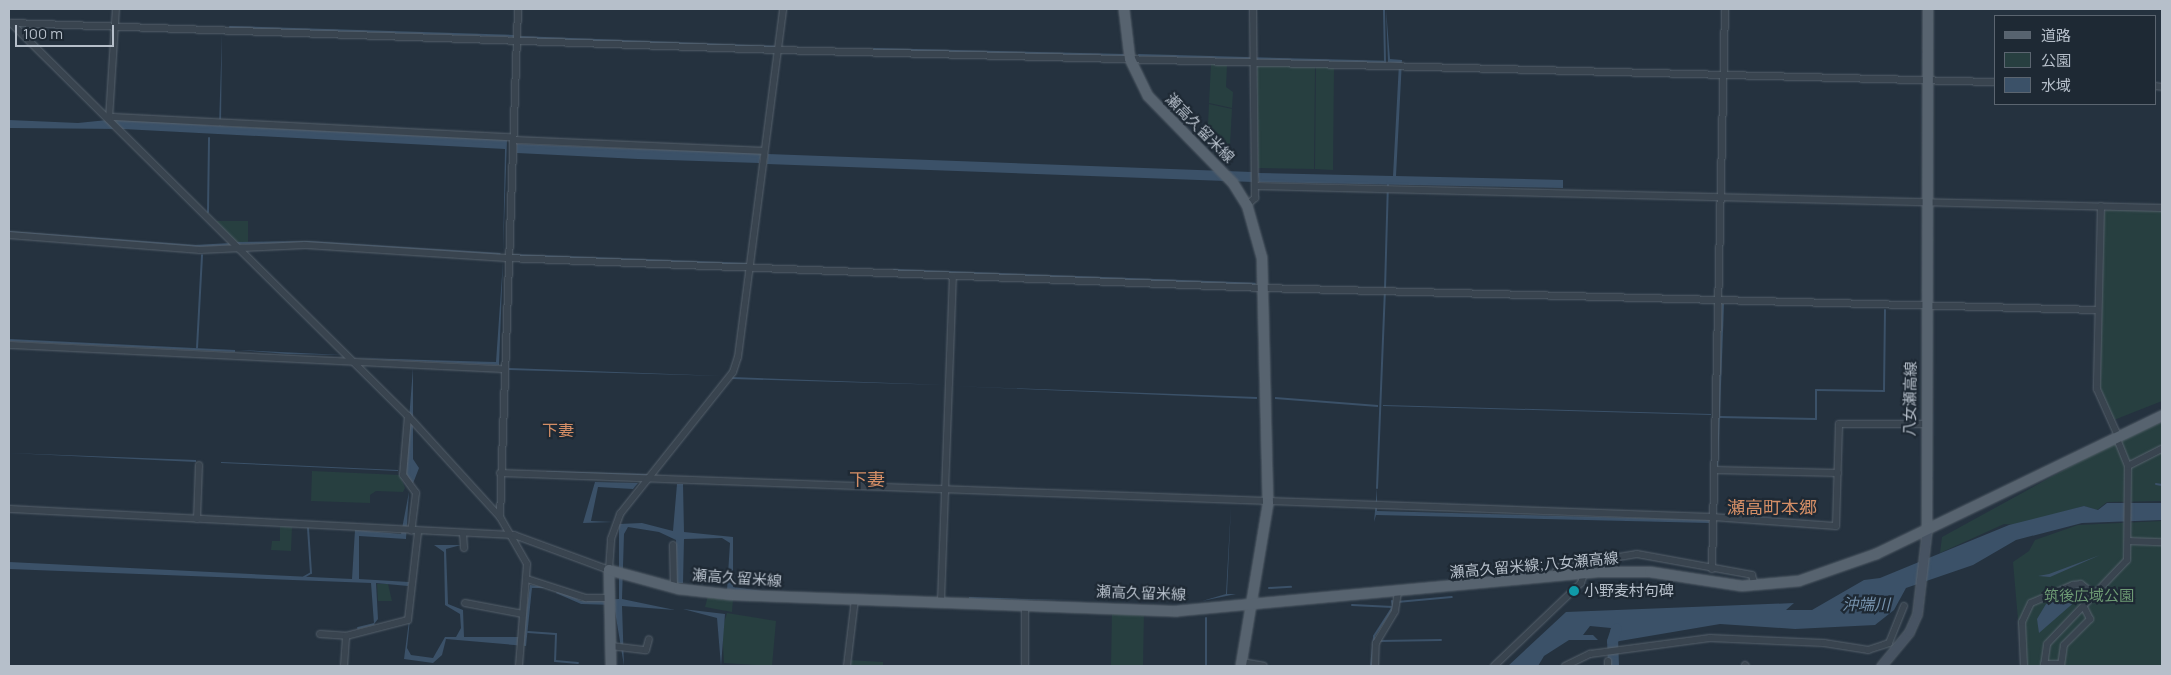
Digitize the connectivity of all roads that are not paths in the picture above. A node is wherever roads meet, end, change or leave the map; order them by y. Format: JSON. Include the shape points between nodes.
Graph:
{"nodes":[{"id":1,"x":116,"y":9,"type":"edge"},
{"id":2,"x":518,"y":9,"type":"edge"},
{"id":3,"x":784,"y":9,"type":"edge"},
{"id":4,"x":1124,"y":9,"type":"edge"},
{"id":5,"x":1253,"y":9,"type":"edge"},
{"id":6,"x":1725,"y":9,"type":"edge"},
{"id":7,"x":1928,"y":9,"type":"edge"},
{"id":8,"x":10,"y":22,"type":"edge"},
{"id":9,"x":115,"y":26,"type":"junction"},
{"id":10,"x":517,"y":40,"type":"junction"},
{"id":11,"x":778,"y":50,"type":"junction"},
{"id":12,"x":1130,"y":58,"type":"junction"},
{"id":13,"x":1254,"y":61,"type":"junction"},
{"id":14,"x":1724,"y":76,"type":"junction"},
{"id":15,"x":1928,"y":81,"type":"junction"},
{"id":16,"x":1994,"y":82,"type":"edge"},
{"id":17,"x":110,"y":119,"type":"junction"},
{"id":18,"x":513,"y":140,"type":"junction"},
{"id":19,"x":764,"y":151,"type":"junction"},
{"id":20,"x":1256,"y":186,"type":"junction"},
{"id":21,"x":1721,"y":195,"type":"junction"},
{"id":22,"x":1927,"y":202,"type":"junction"},
{"id":23,"x":1247,"y":205,"type":"junction"},
{"id":24,"x":2101,"y":206,"type":"junction"},
{"id":25,"x":2162,"y":208,"type":"edge"},
{"id":26,"x":9,"y":235,"type":"edge"},
{"id":27,"x":239,"y":247,"type":"junction"},
{"id":28,"x":508,"y":258,"type":"junction"},
{"id":29,"x":749,"y":268,"type":"junction"},
{"id":30,"x":953,"y":276,"type":"junction"},
{"id":31,"x":1263,"y":288,"type":"junction"},
{"id":32,"x":1718,"y":301,"type":"junction"},
{"id":33,"x":1927,"y":306,"type":"junction"},
{"id":34,"x":2098,"y":310,"type":"junction"},
{"id":35,"x":9,"y":345,"type":"edge"},
{"id":36,"x":353,"y":361,"type":"junction"},
{"id":37,"x":504,"y":368,"type":"junction"},
{"id":38,"x":408,"y":416,"type":"junction"},
{"id":39,"x":2162,"y":416,"type":"edge"},
{"id":40,"x":1924,"y":424,"type":"junction"},
{"id":41,"x":2117,"y":437,"type":"junction"},
{"id":42,"x":2162,"y":449,"type":"edge"},
{"id":43,"x":199,"y":465,"type":"dead end"},
{"id":44,"x":2128,"y":466,"type":"junction"},
{"id":45,"x":1714,"y":470,"type":"junction"},
{"id":46,"x":500,"y":473,"type":"junction"},
{"id":47,"x":1838,"y":473,"type":"junction"},
{"id":48,"x":647,"y":479,"type":"junction"},
{"id":49,"x":944,"y":491,"type":"junction"},
{"id":50,"x":1268,"y":504,"type":"junction"},
{"id":51,"x":9,"y":509,"type":"edge"},
{"id":52,"x":500,"y":517,"type":"junction"},
{"id":53,"x":1712,"y":517,"type":"junction"},
{"id":54,"x":197,"y":520,"type":"junction"},
{"id":55,"x":1927,"y":529,"type":"junction"},
{"id":56,"x":415,"y":531,"type":"junction"},
{"id":57,"x":463,"y":533,"type":"junction"},
{"id":58,"x":509,"y":534,"type":"junction"},
{"id":59,"x":2128,"y":541,"type":"junction"},
{"id":60,"x":2162,"y":542,"type":"edge"},
{"id":61,"x":673,"y":544,"type":"dead end"},
{"id":62,"x":464,"y":548,"type":"dead end"},
{"id":63,"x":1712,"y":569,"type":"junction"},
{"id":64,"x":609,"y":570,"type":"junction"},
{"id":65,"x":1584,"y":574,"type":"junction"},
{"id":66,"x":1552,"y":578,"type":"junction"},
{"id":67,"x":527,"y":579,"type":"junction"},
{"id":68,"x":1755,"y":586,"type":"junction"},
{"id":69,"x":674,"y":588,"type":"junction"},
{"id":70,"x":1398,"y":592,"type":"junction"},
{"id":71,"x":2095,"y":595,"type":"junction"},
{"id":72,"x":608,"y":598,"type":"junction"},
{"id":73,"x":855,"y":599,"type":"junction"},
{"id":74,"x":941,"y":601,"type":"junction"},
{"id":75,"x":1252,"y":602,"type":"junction"},
{"id":76,"x":465,"y":603,"type":"dead end"},
{"id":77,"x":1025,"y":604,"type":"junction"},
{"id":78,"x":1904,"y":606,"type":"dead end"},
{"id":79,"x":2084,"y":607,"type":"junction"},
{"id":80,"x":523,"y":614,"type":"junction"},
{"id":81,"x":320,"y":634,"type":"dead end"},
{"id":82,"x":346,"y":636,"type":"junction"},
{"id":83,"x":648,"y":639,"type":"dead end"},
{"id":84,"x":1900,"y":644,"type":"junction"},
{"id":85,"x":611,"y":646,"type":"junction"},
{"id":86,"x":1880,"y":646,"type":"junction"},
{"id":87,"x":1241,"y":664,"type":"edge"},
{"id":88,"x":2044,"y":665,"type":"edge"},
{"id":89,"x":2061,"y":665,"type":"edge"},
{"id":90,"x":344,"y":666,"type":"edge"},
{"id":91,"x":519,"y":666,"type":"edge"},
{"id":92,"x":611,"y":666,"type":"edge"},
{"id":93,"x":847,"y":666,"type":"edge"},
{"id":94,"x":1025,"y":666,"type":"edge"},
{"id":95,"x":1264,"y":666,"type":"edge"},
{"id":96,"x":1375,"y":666,"type":"edge"},
{"id":97,"x":1494,"y":666,"type":"edge"},
{"id":98,"x":1565,"y":666,"type":"edge"},
{"id":99,"x":1881,"y":666,"type":"edge"},
{"id":100,"x":2024,"y":666,"type":"edge"}],
"edges":[{"from":1,"to":9,"type":"street"},
{"from":2,"to":10,"type":"street"},
{"from":3,"to":11,"type":"street"},
{"from":4,"to":12,"type":"main road","name":"瀬高久留米線"},
{"from":5,"to":13,"type":"street"},
{"from":6,"to":14,"type":"street"},
{"from":7,"to":15,"type":"main road","name":"八女瀬高線"},
{"from":8,"to":9,"type":"street"},
{"from":8,"to":17,"type":"street"},
{"from":9,"to":10,"type":"street"},
{"from":9,"to":17,"type":"street"},
{"from":10,"to":11,"type":"street"},
{"from":10,"to":18,"type":"street"},
{"from":11,"to":12,"type":"street"},
{"from":11,"to":19,"type":"street"},
{"from":12,"to":13,"type":"street"},
{"from":12,"to":23,"type":"main road","name":"瀬高久留米線","via":[[1148,96],[1165,118],[1223,170]]},
{"from":13,"to":14,"type":"street"},
{"from":13,"to":20,"type":"street"},
{"from":14,"to":15,"type":"street"},
{"from":14,"to":21,"type":"street"},
{"from":15,"to":16,"type":"street"},
{"from":15,"to":22,"type":"main road","name":"八女瀬高線"},
{"from":17,"to":18,"type":"street"},
{"from":17,"to":27,"type":"street"},
{"from":18,"to":19,"type":"street"},
{"from":18,"to":28,"type":"street"},
{"from":19,"to":29,"type":"street"},
{"from":20,"to":21,"type":"street"},
{"from":20,"to":23,"type":"street","via":[[1255,198]]},
{"from":21,"to":22,"type":"street"},
{"from":21,"to":32,"type":"street"},
{"from":22,"to":24,"type":"street"},
{"from":22,"to":33,"type":"main road","name":"八女瀬高線"},
{"from":23,"to":31,"type":"main road","name":"瀬高久留米線","via":[[1260,250]]},
{"from":24,"to":25,"type":"street"},
{"from":24,"to":34,"type":"street"},
{"from":26,"to":27,"type":"street","via":[[200,250]]},
{"from":27,"to":28,"type":"street","via":[[304,245]]},
{"from":27,"to":36,"type":"street"},
{"from":28,"to":29,"type":"street"},
{"from":28,"to":37,"type":"street"},
{"from":29,"to":30,"type":"street"},
{"from":29,"to":48,"type":"street","via":[[733,372]]},
{"from":30,"to":31,"type":"street"},
{"from":30,"to":49,"type":"street"},
{"from":31,"to":32,"type":"street"},
{"from":31,"to":50,"type":"main road","name":"瀬高久留米線"},
{"from":32,"to":33,"type":"street"},
{"from":32,"to":45,"type":"street"},
{"from":33,"to":34,"type":"street"},
{"from":33,"to":40,"type":"main road","name":"八女瀬高線"},
{"from":34,"to":41,"type":"street","via":[[2097,389]]},
{"from":35,"to":36,"type":"street"},
{"from":36,"to":37,"type":"street"},
{"from":36,"to":38,"type":"street"},
{"from":37,"to":46,"type":"street"},
{"from":38,"to":52,"type":"street"},
{"from":38,"to":56,"type":"street","via":[[403,475],[416,493]]},
{"from":39,"to":41,"type":"main road"},
{"from":40,"to":47,"type":"street","via":[[1840,424]]},
{"from":40,"to":55,"type":"main road","name":"八女瀬高線"},
{"from":41,"to":44,"type":"street"},
{"from":41,"to":55,"type":"main road"},
{"from":42,"to":44,"type":"street"},
{"from":43,"to":54,"type":"street"},
{"from":44,"to":59,"type":"street"},
{"from":45,"to":47,"type":"street"},
{"from":45,"to":53,"type":"street"},
{"from":46,"to":48,"type":"street"},
{"from":46,"to":52,"type":"street"},
{"from":47,"to":53,"type":"street","via":[[1836,526]]},
{"from":48,"to":49,"type":"street"},
{"from":48,"to":64,"type":"street","via":[[620,514],[611,539]]},
{"from":49,"to":50,"type":"street"},
{"from":49,"to":74,"type":"street"},
{"from":50,"to":53,"type":"street"},
{"from":50,"to":75,"type":"main road","name":"瀬高久留米線"},
{"from":51,"to":54,"type":"street"},
{"from":52,"to":58,"type":"street"},
{"from":53,"to":63,"type":"street"},
{"from":54,"to":56,"type":"street"},
{"from":55,"to":68,"type":"main road","name":"瀬高久留米線;八女瀬高線","via":[[1818,576]]},
{"from":55,"to":84,"type":"main road","via":[[1917,614]]},
{"from":56,"to":57,"type":"street"},
{"from":56,"to":82,"type":"street","via":[[408,620]]},
{"from":57,"to":58,"type":"street"},
{"from":57,"to":62,"type":"street"},
{"from":58,"to":64,"type":"street"},
{"from":58,"to":67,"type":"street","via":[[527,564]]},
{"from":59,"to":60,"type":"street"},
{"from":59,"to":71,"type":"street","via":[[2122,568]]},
{"from":61,"to":69,"type":"street"},
{"from":63,"to":66,"type":"street","via":[[1666,556],[1637,554],[1558,568]]},
{"from":63,"to":68,"type":"street","via":[[1752,575]]},
{"from":64,"to":69,"type":"main road","name":"瀬高久留米線","via":[[646,577]]},
{"from":64,"to":72,"type":"main road"},
{"from":65,"to":66,"type":"main road","name":"瀬高久留米線;八女瀬高線"},
{"from":65,"to":68,"type":"main road","name":"瀬高久留米線;八女瀬高線","via":[[1650,572]]},
{"from":65,"to":97,"type":"street","via":[[1580,583]]},
{"from":66,"to":70,"type":"main road","name":"瀬高久留米線;八女瀬高線"},
{"from":67,"to":72,"type":"street","via":[[586,598]]},
{"from":67,"to":80,"type":"street"},
{"from":69,"to":73,"type":"main road","name":"瀬高久留米線"},
{"from":70,"to":75,"type":"main road","name":"瀬高久留米線;八女瀬高線"},
{"from":70,"to":96,"type":"street","via":[[1396,611],[1376,643]]},
{"from":71,"to":79,"type":"street"},
{"from":71,"to":100,"type":"street","via":[[2081,584],[2073,585],[2031,603],[2022,622]]},
{"from":72,"to":85,"type":"main road"},
{"from":73,"to":74,"type":"main road","name":"瀬高久留米線"},
{"from":73,"to":93,"type":"street"},
{"from":74,"to":77,"type":"main road","name":"瀬高久留米線"},
{"from":75,"to":77,"type":"main road","name":"瀬高久留米線","via":[[1183,610]]},
{"from":75,"to":87,"type":"main road"},
{"from":76,"to":80,"type":"street"},
{"from":77,"to":94,"type":"street"},
{"from":78,"to":86,"type":"street","via":[[1894,637]]},
{"from":79,"to":88,"type":"street","via":[[2047,644]]},
{"from":79,"to":89,"type":"street","via":[[2090,619],[2064,645]]},
{"from":80,"to":91,"type":"street"},
{"from":81,"to":82,"type":"street"},
{"from":82,"to":90,"type":"street"},
{"from":83,"to":85,"type":"street","via":[[646,650]]},
{"from":84,"to":86,"type":"street"},
{"from":84,"to":99,"type":"main road"},
{"from":85,"to":92,"type":"main road"},
{"from":86,"to":98,"type":"street","via":[[1860,650],[1824,643],[1710,638],[1590,654]]},
{"from":87,"to":95,"type":"street"},
{"from":88,"to":89,"type":"street"}]}
